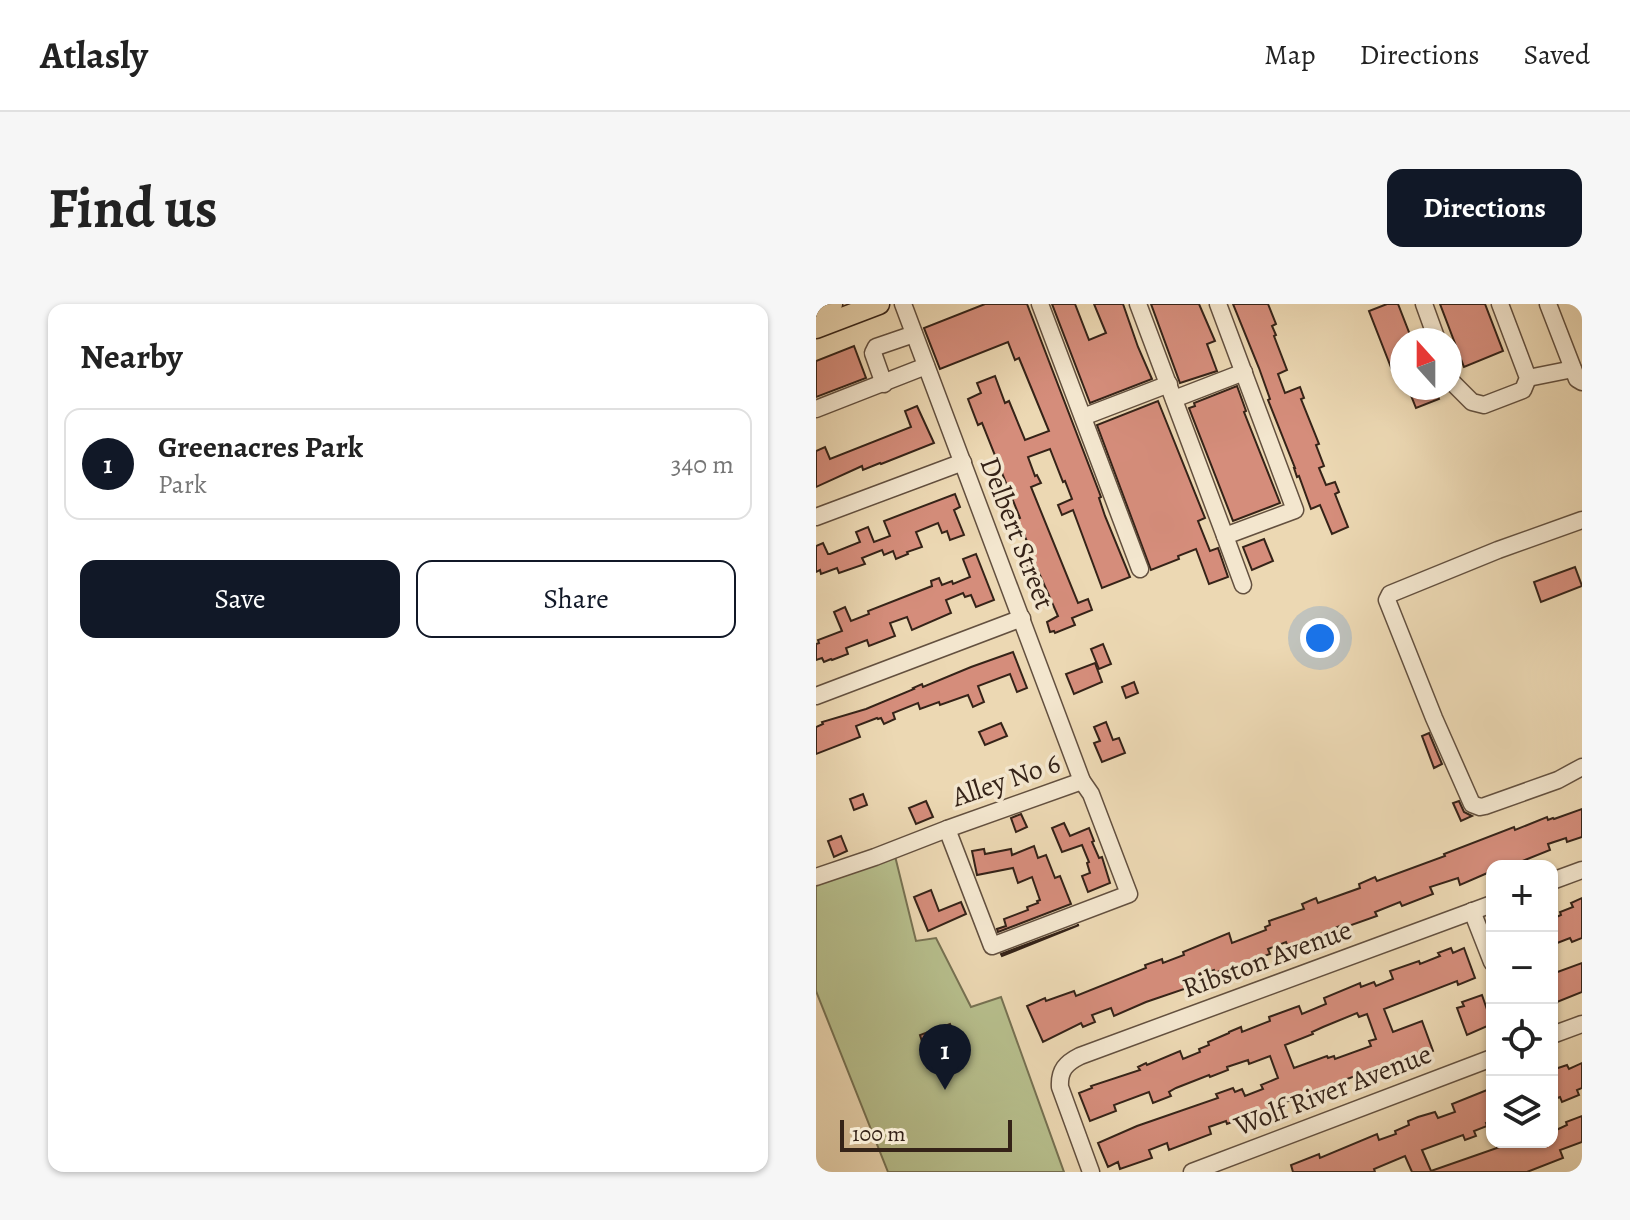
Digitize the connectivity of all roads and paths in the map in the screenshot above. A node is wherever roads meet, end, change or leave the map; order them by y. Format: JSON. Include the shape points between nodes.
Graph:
{"nodes":[{"id":1,"x":832,"y":304,"type":"edge"},
{"id":2,"x":879,"y":304,"type":"edge"},
{"id":3,"x":903,"y":304,"type":"edge"},
{"id":4,"x":1040,"y":304,"type":"edge"},
{"id":5,"x":1138,"y":304,"type":"edge"},
{"id":6,"x":1218,"y":304,"type":"edge"},
{"id":7,"x":1424,"y":304,"type":"edge"},
{"id":8,"x":1500,"y":304,"type":"edge"},
{"id":9,"x":1548,"y":304,"type":"edge"},
{"id":10,"x":816,"y":311,"type":"edge"},
{"id":11,"x":816,"y":328,"type":"edge"},
{"id":12,"x":1433,"y":328,"type":"edge"},
{"id":13,"x":914,"y":334,"type":"junction"},
{"id":14,"x":926,"y":366,"type":"junction"},
{"id":15,"x":1244,"y":372,"type":"junction"},
{"id":16,"x":1578,"y":376,"type":"edge"},
{"id":17,"x":1528,"y":378,"type":"junction"},
{"id":18,"x":884,"y":384,"type":"junction"},
{"id":19,"x":1171,"y":391,"type":"junction"},
{"id":20,"x":1462,"y":392,"type":"edge"},
{"id":21,"x":816,"y":409,"type":"edge"},
{"id":22,"x":1083,"y":417,"type":"junction"},
{"id":23,"x":963,"y":462,"type":"junction"},
{"id":24,"x":816,"y":517,"type":"edge"},
{"id":25,"x":1582,"y":520,"type":"edge"},
{"id":26,"x":1225,"y":536,"type":"junction"},
{"id":27,"x":1140,"y":569,"type":"dead end"},
{"id":28,"x":1243,"y":585,"type":"dead end"},
{"id":29,"x":1022,"y":618,"type":"junction"},
{"id":30,"x":816,"y":696,"type":"edge"},
{"id":31,"x":1582,"y":767,"type":"edge"},
{"id":32,"x":1082,"y":781,"type":"junction"},
{"id":33,"x":947,"y":829,"type":"junction"},
{"id":34,"x":1582,"y":870,"type":"edge"},
{"id":35,"x":816,"y":877,"type":"edge"},
{"id":36,"x":1558,"y":879,"type":"edge"},
{"id":37,"x":1486,"y":906,"type":"edge"},
{"id":38,"x":1472,"y":911,"type":"junction"},
{"id":39,"x":1486,"y":947,"type":"edge"},
{"id":40,"x":1582,"y":1024,"type":"edge"},
{"id":41,"x":1558,"y":1033,"type":"edge"},
{"id":42,"x":1486,"y":1060,"type":"edge"},
{"id":43,"x":1091,"y":1172,"type":"edge"},
{"id":44,"x":1192,"y":1172,"type":"edge"}],
"edges":[{"from":1,"to":10,"type":"main road"},
{"from":2,"to":11,"type":"main road"},
{"from":3,"to":13,"type":"street","name":"Delbert Street"},
{"from":4,"to":22,"type":"street"},
{"from":5,"to":19,"type":"street"},
{"from":6,"to":15,"type":"street"},
{"from":7,"to":12,"type":"street"},
{"from":8,"to":17,"type":"street"},
{"from":9,"to":16,"type":"street"},
{"from":13,"to":14,"type":"street","name":"Delbert Street"},
{"from":13,"to":18,"type":"street","via":[[876,347],[873,353]]},
{"from":14,"to":18,"type":"street"},
{"from":14,"to":23,"type":"street","name":"Delbert Street"},
{"from":15,"to":19,"type":"street"},
{"from":15,"to":26,"type":"street","via":[[1295,510]]},
{"from":16,"to":17,"type":"street"},
{"from":17,"to":20,"type":"street","via":[[1523,390],[1484,405]]},
{"from":18,"to":21,"type":"street"},
{"from":19,"to":22,"type":"street"},
{"from":19,"to":26,"type":"street"},
{"from":22,"to":27,"type":"street"},
{"from":23,"to":24,"type":"street"},
{"from":23,"to":29,"type":"street","name":"Delbert Street"},
{"from":25,"to":31,"type":"street","via":[[1390,594],[1387,600],[1472,804],[1496,803]]},
{"from":26,"to":28,"type":"street"},
{"from":29,"to":30,"type":"street"},
{"from":29,"to":32,"type":"street","name":"Delbert Street"},
{"from":32,"to":33,"type":"street","name":"Alley No 6"},
{"from":32,"to":33,"type":"street","name":"Delbert Street","via":[[1129,894],[992,946]]},
{"from":33,"to":35,"type":"street","name":"Alley No 6"},
{"from":34,"to":36,"type":"street"},
{"from":37,"to":38,"type":"street","name":"Ribston Avenue"},
{"from":38,"to":39,"type":"street"},
{"from":38,"to":43,"type":"street","name":"Ribston Avenue","via":[[1080,1056],[1063,1068],[1060,1087]]},
{"from":40,"to":41,"type":"street"},
{"from":42,"to":44,"type":"street","name":"Wolf River Avenue"}]}
